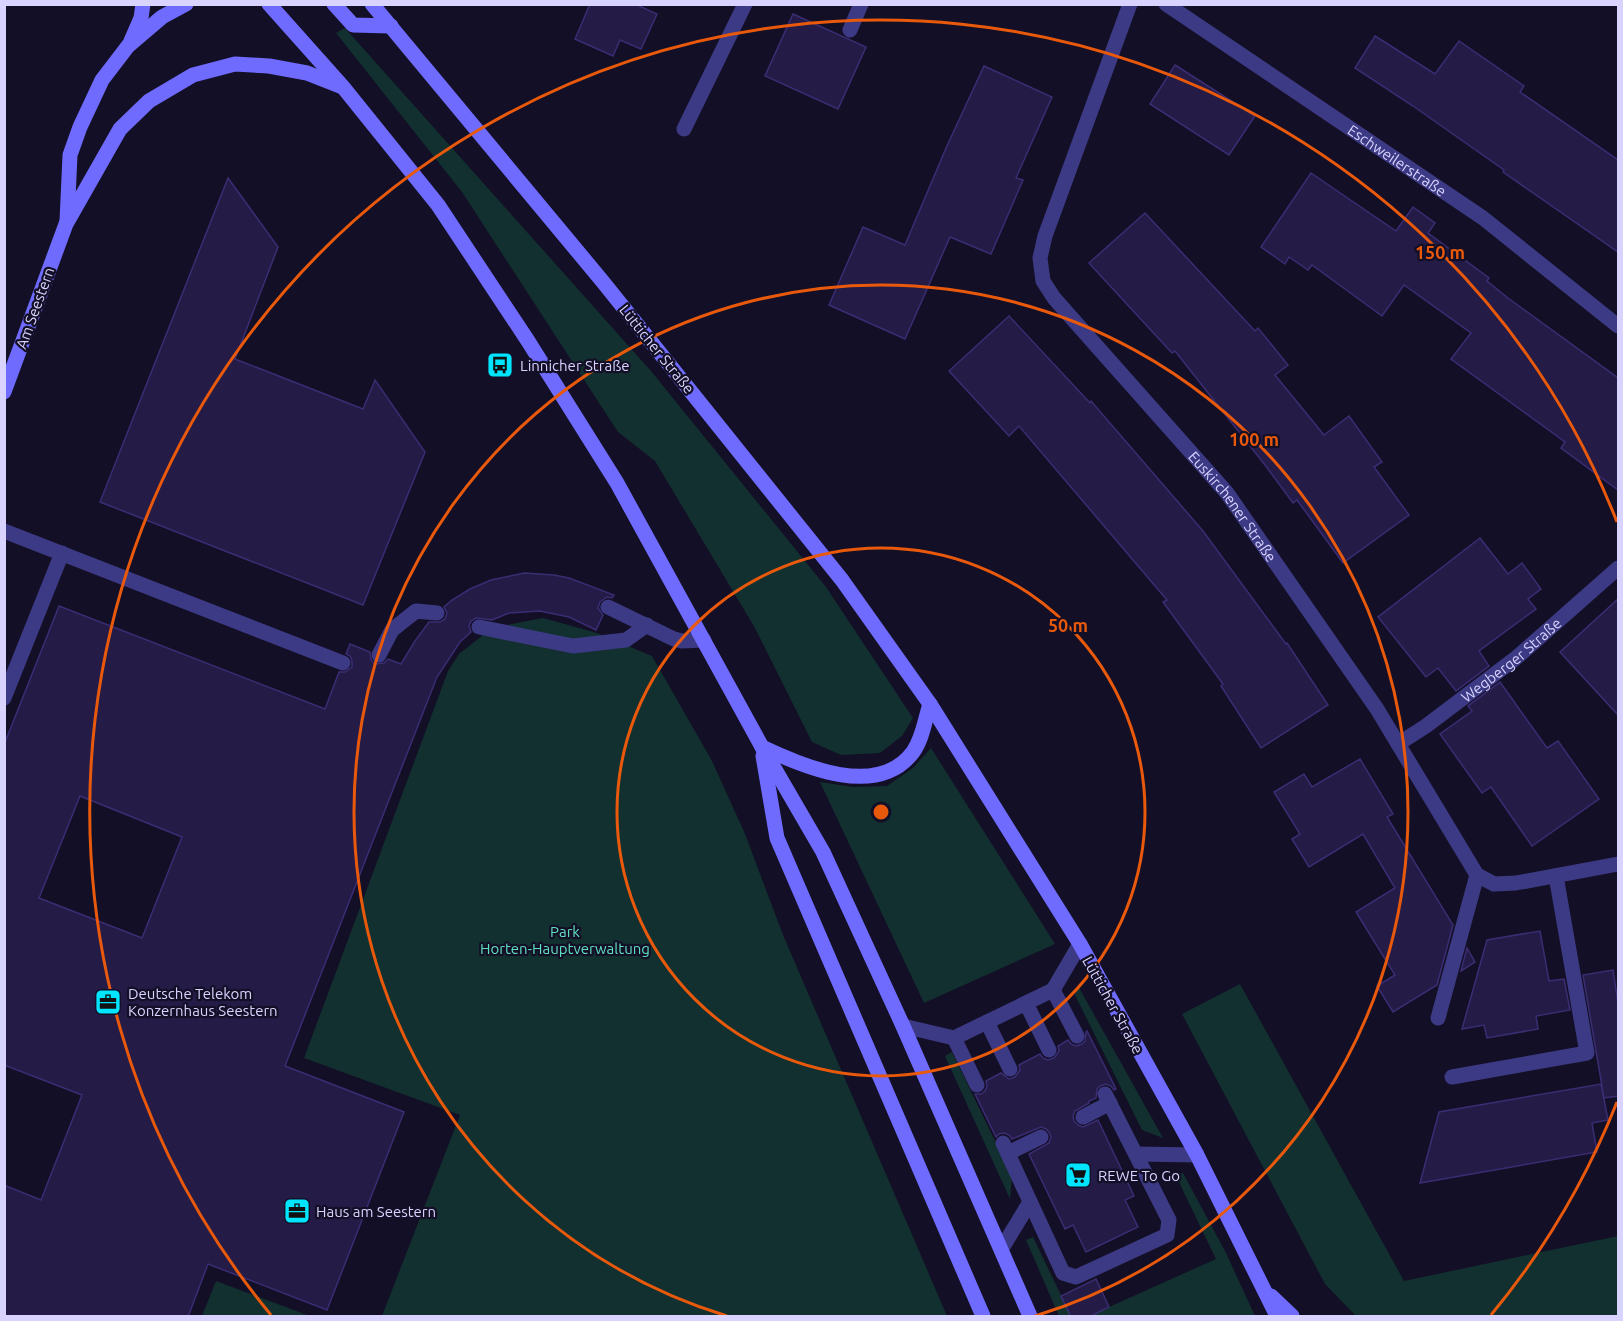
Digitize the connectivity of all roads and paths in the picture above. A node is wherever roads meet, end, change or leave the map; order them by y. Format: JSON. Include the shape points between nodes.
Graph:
{"nodes":[{"id":1,"x":143,"y":4,"type":"edge"},
{"id":2,"x":186,"y":4,"type":"edge"},
{"id":3,"x":269,"y":4,"type":"edge"},
{"id":4,"x":334,"y":4,"type":"edge"},
{"id":5,"x":372,"y":4,"type":"edge"},
{"id":6,"x":745,"y":4,"type":"edge"},
{"id":7,"x":861,"y":4,"type":"edge"},
{"id":8,"x":1130,"y":4,"type":"edge"},
{"id":9,"x":1166,"y":4,"type":"edge"},
{"id":10,"x":391,"y":26,"type":"junction"},
{"id":11,"x":850,"y":30,"type":"dead end"},
{"id":12,"x":129,"y":46,"type":"junction"},
{"id":13,"x":343,"y":87,"type":"junction"},
{"id":14,"x":684,"y":129,"type":"dead end"},
{"id":15,"x":66,"y":224,"type":"junction"},
{"id":16,"x":1618,"y":326,"type":"edge"},
{"id":17,"x":4,"y":392,"type":"edge"},
{"id":18,"x":4,"y":531,"type":"edge"},
{"id":19,"x":62,"y":553,"type":"junction"},
{"id":20,"x":1618,"y":568,"type":"edge"},
{"id":21,"x":608,"y":607,"type":"dead end"},
{"id":22,"x":437,"y":613,"type":"dead end"},
{"id":23,"x":647,"y":625,"type":"junction"},
{"id":24,"x":479,"y":627,"type":"dead end"},
{"id":25,"x":704,"y":640,"type":"junction"},
{"id":26,"x":379,"y":655,"type":"dead end"},
{"id":27,"x":343,"y":663,"type":"dead end"},
{"id":28,"x":4,"y":698,"type":"edge"},
{"id":29,"x":930,"y":704,"type":"junction"},
{"id":30,"x":1398,"y":744,"type":"junction"},
{"id":31,"x":762,"y":747,"type":"junction"},
{"id":32,"x":1618,"y":864,"type":"edge"},
{"id":33,"x":1477,"y":875,"type":"junction"},
{"id":34,"x":1556,"y":876,"type":"junction"},
{"id":35,"x":1080,"y":944,"type":"junction"},
{"id":36,"x":1053,"y":990,"type":"junction"},
{"id":37,"x":1026,"y":1003,"type":"junction"},
{"id":38,"x":1438,"y":1018,"type":"dead end"},
{"id":39,"x":987,"y":1022,"type":"junction"},
{"id":40,"x":903,"y":1026,"type":"junction"},
{"id":41,"x":1077,"y":1036,"type":"dead end"},
{"id":42,"x":954,"y":1038,"type":"junction"},
{"id":43,"x":1048,"y":1050,"type":"dead end"},
{"id":44,"x":1010,"y":1069,"type":"dead end"},
{"id":45,"x":1452,"y":1077,"type":"dead end"},
{"id":46,"x":977,"y":1085,"type":"dead end"},
{"id":47,"x":1083,"y":1117,"type":"dead end"},
{"id":48,"x":1041,"y":1137,"type":"dead end"},
{"id":49,"x":1136,"y":1154,"type":"junction"},
{"id":50,"x":1197,"y":1155,"type":"junction"},
{"id":51,"x":1030,"y":1202,"type":"junction"},
{"id":52,"x":1002,"y":1248,"type":"junction"},
{"id":53,"x":1264,"y":1290,"type":"junction"},
{"id":54,"x":983,"y":1317,"type":"edge"},
{"id":55,"x":1030,"y":1317,"type":"edge"},
{"id":56,"x":1277,"y":1317,"type":"edge"},
{"id":57,"x":1292,"y":1317,"type":"edge"}],
"edges":[{"from":1,"to":12,"type":"main road"},
{"from":2,"to":12,"type":"main road","via":[[162,17]]},
{"from":3,"to":13,"type":"main road"},
{"from":4,"to":10,"type":"main road","via":[[353,25]]},
{"from":5,"to":10,"type":"main road","name":"Lütticher Straße"},
{"from":6,"to":14,"type":"street"},
{"from":7,"to":11,"type":"street"},
{"from":8,"to":30,"type":"street","name":"Euskirchener Straße","via":[[1045,236],[1040,258],[1043,281],[1227,493]]},
{"from":9,"to":16,"type":"street","name":"Eschweilerstraße","via":[[1483,218]]},
{"from":10,"to":29,"type":"main road","name":"Lütticher Straße","via":[[842,580]]},
{"from":12,"to":15,"type":"main road","via":[[102,80],[69,155]]},
{"from":13,"to":15,"type":"main road","via":[[307,73],[269,66],[235,64],[193,75],[148,100],[120,129]]},
{"from":13,"to":25,"type":"main road","via":[[438,205],[528,341],[617,483]]},
{"from":15,"to":17,"type":"main road","name":"Am Seestern"},
{"from":18,"to":19,"type":"street"},
{"from":19,"to":27,"type":"street"},
{"from":19,"to":28,"type":"street"},
{"from":20,"to":30,"type":"street","name":"Wegberger Straße","via":[[1516,658]]},
{"from":21,"to":23,"type":"street"},
{"from":22,"to":26,"type":"street","via":[[416,611],[392,630]]},
{"from":23,"to":24,"type":"street","via":[[626,640],[573,646]]},
{"from":23,"to":25,"type":"street","via":[[682,641]]},
{"from":25,"to":31,"type":"main road"},
{"from":29,"to":31,"type":"main road","via":[[913,752],[900,765],[882,774],[837,774]]},
{"from":29,"to":35,"type":"main road","name":"Lütticher Straße"},
{"from":30,"to":33,"type":"street","name":"Euskirchener Straße"},
{"from":31,"to":40,"type":"main road","via":[[823,852]]},
{"from":31,"to":54,"type":"main road","via":[[777,838]]},
{"from":32,"to":34,"type":"street"},
{"from":33,"to":34,"type":"street","via":[[1494,884]]},
{"from":33,"to":38,"type":"street"},
{"from":34,"to":45,"type":"street","via":[[1587,1053]]},
{"from":35,"to":36,"type":"street"},
{"from":35,"to":50,"type":"main road","name":"Lütticher Straße"},
{"from":36,"to":37,"type":"street"},
{"from":36,"to":41,"type":"street"},
{"from":37,"to":39,"type":"street"},
{"from":37,"to":43,"type":"street"},
{"from":39,"to":42,"type":"street"},
{"from":39,"to":44,"type":"street"},
{"from":40,"to":42,"type":"street"},
{"from":40,"to":52,"type":"main road"},
{"from":42,"to":46,"type":"street"},
{"from":47,"to":49,"type":"street","via":[[1108,1099]]},
{"from":48,"to":51,"type":"street","via":[[1005,1148]]},
{"from":49,"to":50,"type":"street"},
{"from":49,"to":51,"type":"street","via":[[1169,1221],[1167,1234],[1076,1277],[1063,1272]]},
{"from":50,"to":53,"type":"main road","name":"Lütticher Straße"},
{"from":51,"to":52,"type":"street"},
{"from":52,"to":55,"type":"main road"},
{"from":53,"to":56,"type":"main road","name":"Lütticher Straße"},
{"from":53,"to":57,"type":"main road"}]}
